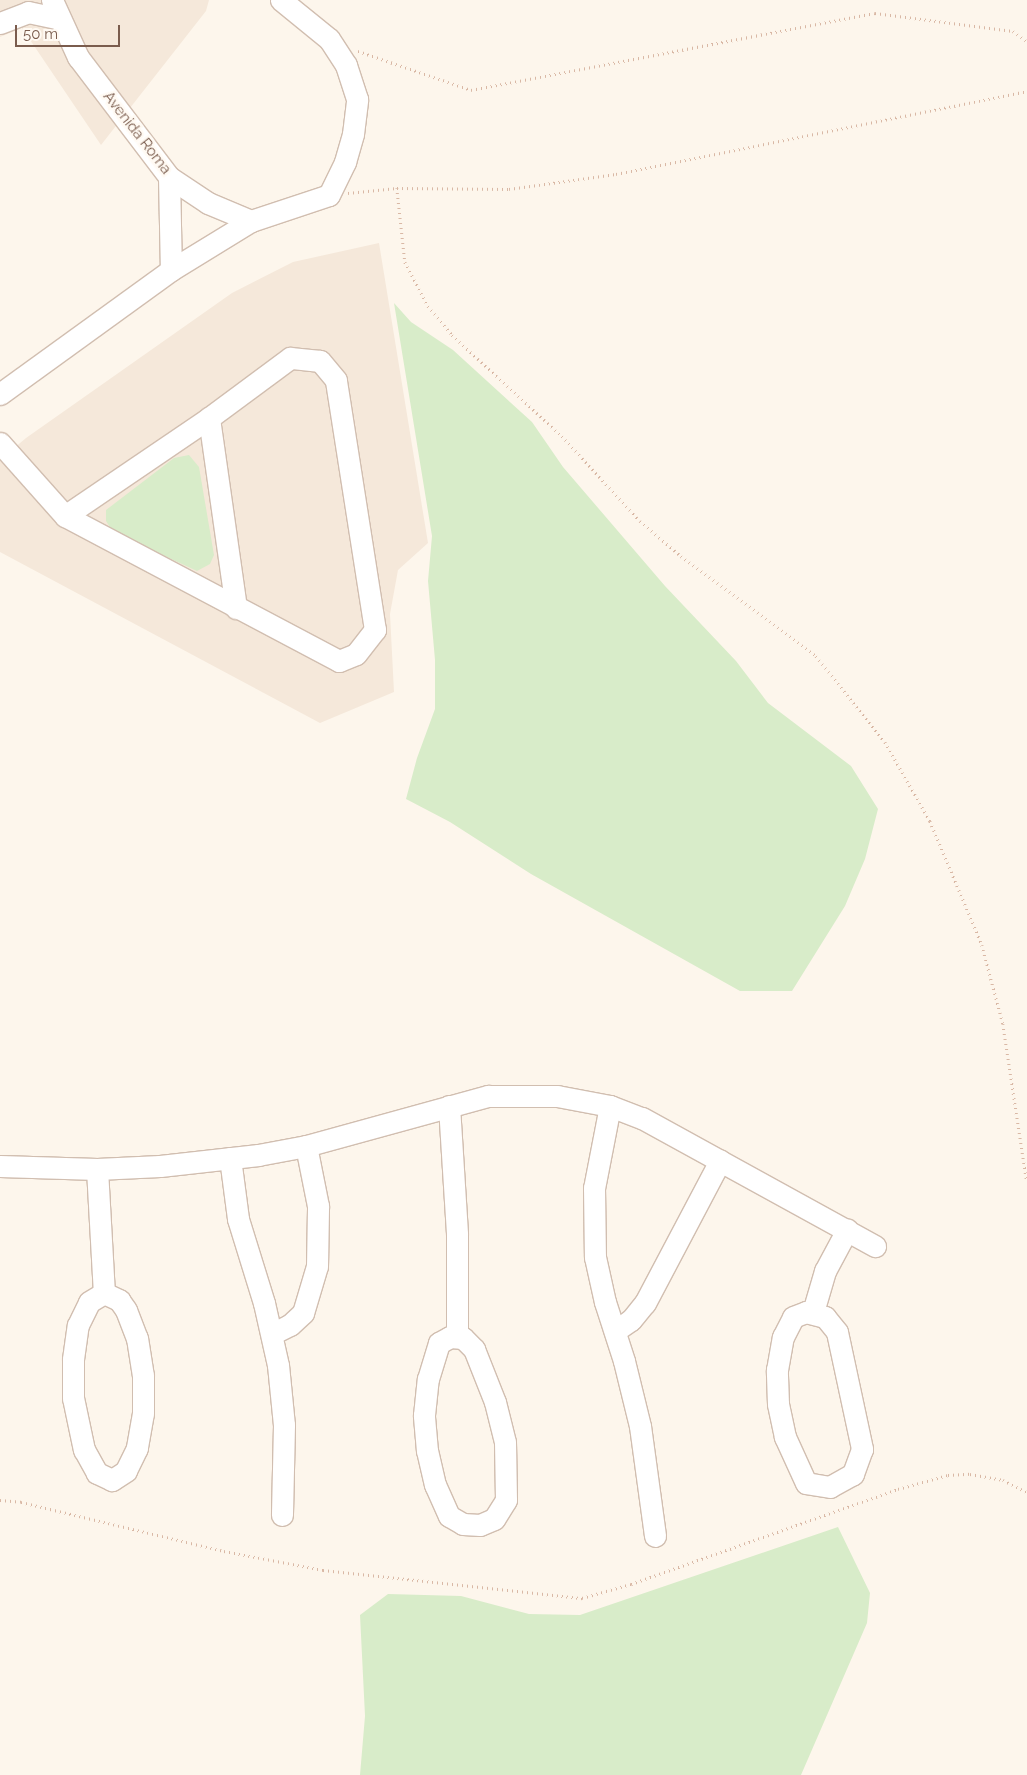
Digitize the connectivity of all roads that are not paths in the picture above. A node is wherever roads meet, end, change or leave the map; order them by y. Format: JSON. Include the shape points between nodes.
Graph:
{"nodes":[{"id":1,"x":282,"y":0,"type":"edge"},
{"id":2,"x":54,"y":9,"type":"edge"},
{"id":3,"x":0,"y":23,"type":"edge"},
{"id":4,"x":169,"y":177,"type":"junction"},
{"id":5,"x":251,"y":221,"type":"junction"},
{"id":6,"x":171,"y":270,"type":"junction"},
{"id":7,"x":0,"y":394,"type":"edge"},
{"id":8,"x":209,"y":418,"type":"junction"},
{"id":9,"x":0,"y":443,"type":"edge"},
{"id":10,"x":65,"y":516,"type":"junction"},
{"id":11,"x":236,"y":608,"type":"junction"},
{"id":12,"x":449,"y":1106,"type":"junction"},
{"id":13,"x":610,"y":1106,"type":"junction"},
{"id":14,"x":306,"y":1146,"type":"junction"},
{"id":15,"x":230,"y":1158,"type":"junction"},
{"id":16,"x":720,"y":1161,"type":"junction"},
{"id":17,"x":0,"y":1166,"type":"edge"},
{"id":18,"x":97,"y":1169,"type":"junction"},
{"id":19,"x":847,"y":1230,"type":"junction"},
{"id":20,"x":875,"y":1246,"type":"dead end"},
{"id":21,"x":104,"y":1293,"type":"junction"},
{"id":22,"x":813,"y":1312,"type":"junction"},
{"id":23,"x":615,"y":1331,"type":"junction"},
{"id":24,"x":272,"y":1334,"type":"junction"},
{"id":25,"x":457,"y":1337,"type":"junction"},
{"id":26,"x":282,"y":1516,"type":"dead end"},
{"id":27,"x":655,"y":1536,"type":"dead end"}],
"edges":[{"from":1,"to":5,"type":"street","via":[[329,39],[346,65],[357,99],[353,134],[345,162],[329,195]]},
{"from":2,"to":3,"type":"street","via":[[28,12]]},
{"from":2,"to":4,"type":"street","name":"Avenida Roma","via":[[78,57]]},
{"from":4,"to":5,"type":"street","name":"Avenida Roma","via":[[208,203]]},
{"from":4,"to":6,"type":"street"},
{"from":5,"to":6,"type":"street"},
{"from":6,"to":7,"type":"street"},
{"from":8,"to":10,"type":"street"},
{"from":8,"to":11,"type":"street"},
{"from":8,"to":11,"type":"street","via":[[290,358],[320,361],[336,380],[375,630],[356,654],[339,661]]},
{"from":9,"to":10,"type":"street"},
{"from":10,"to":11,"type":"street"},
{"from":12,"to":13,"type":"street","via":[[488,1096],[534,1094]]},
{"from":12,"to":14,"type":"street"},
{"from":12,"to":25,"type":"street","via":[[458,1234]]},
{"from":13,"to":16,"type":"street","via":[[642,1118]]},
{"from":13,"to":23,"type":"street","via":[[597,1160],[593,1226],[599,1280]]},
{"from":14,"to":15,"type":"street"},
{"from":14,"to":24,"type":"street","via":[[318,1206],[318,1266],[303,1313],[290,1325]]},
{"from":15,"to":18,"type":"street"},
{"from":15,"to":24,"type":"street","via":[[238,1219]]},
{"from":16,"to":19,"type":"street"},
{"from":16,"to":23,"type":"street","via":[[645,1303],[631,1320]]},
{"from":17,"to":18,"type":"street"},
{"from":18,"to":21,"type":"street"},
{"from":19,"to":20,"type":"street"},
{"from":19,"to":22,"type":"street","via":[[825,1270]]},
{"from":21,"to":21,"type":"street","via":[[89,1302],[83,1312],[75,1341],[72,1378],[75,1417],[84,1450],[97,1473],[112,1480],[120,1478],[132,1461],[141,1432],[144,1394],[132,1322],[119,1300]]},
{"from":22,"to":22,"type":"street","via":[[800,1314],[788,1324],[779,1354],[778,1404],[785,1437],[806,1483],[830,1487],[853,1474],[862,1449],[837,1332],[825,1317]]},
{"from":23,"to":27,"type":"street","via":[[640,1426]]},
{"from":24,"to":26,"type":"street","via":[[284,1425]]},
{"from":25,"to":25,"type":"street","via":[[439,1343],[433,1360],[425,1397],[426,1451],[435,1485],[449,1516],[463,1524],[480,1525],[499,1513],[506,1500],[505,1442],[495,1402],[474,1349],[467,1340]]}]}
